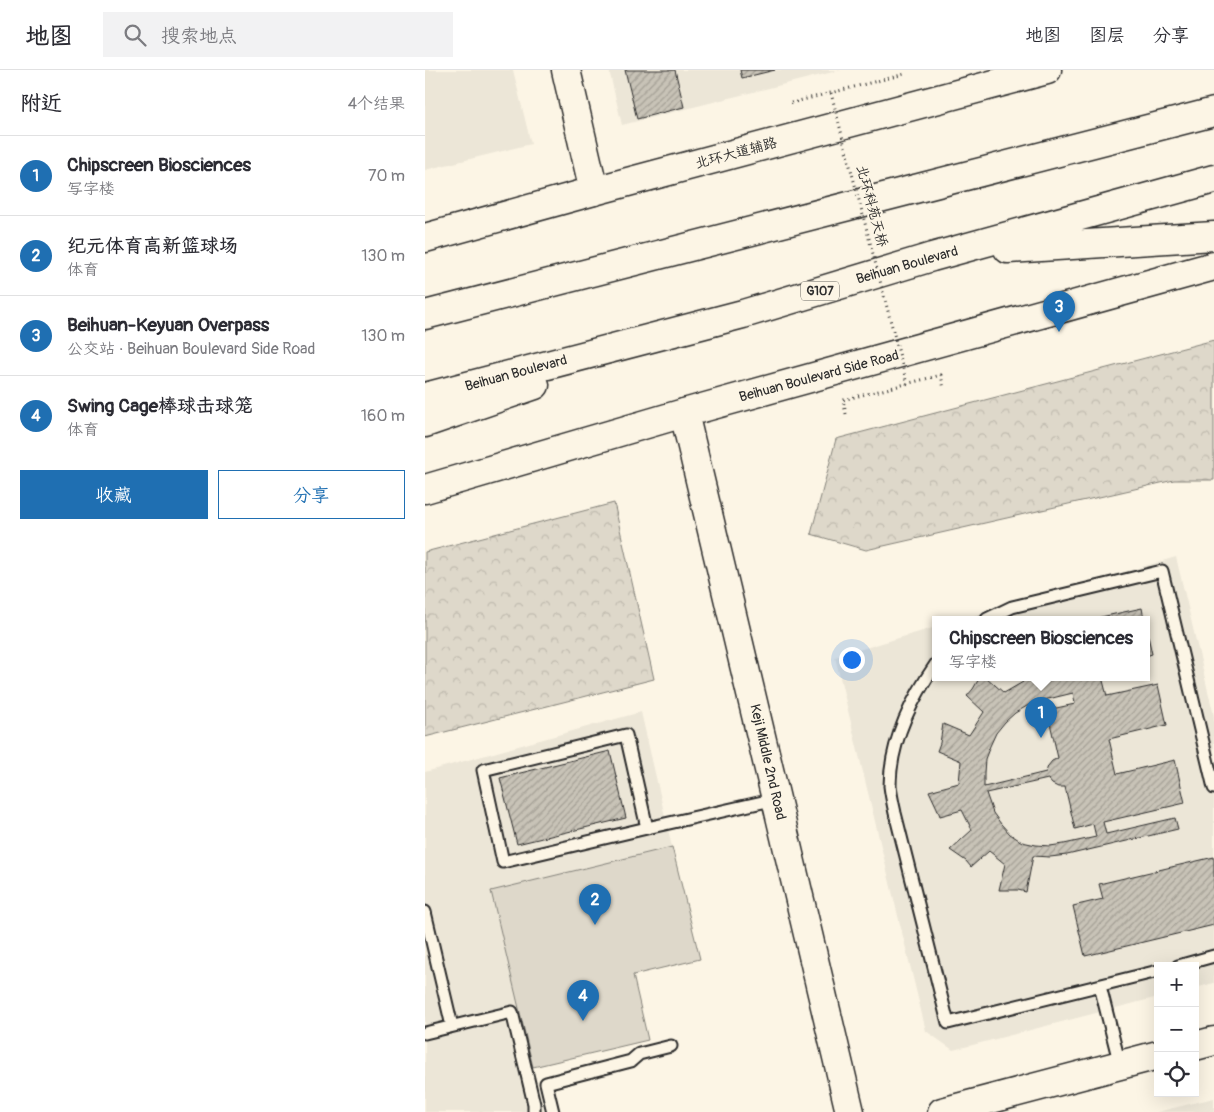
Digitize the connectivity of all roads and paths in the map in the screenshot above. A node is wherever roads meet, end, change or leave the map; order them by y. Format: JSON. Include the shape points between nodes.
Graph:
{"nodes":[{"id":1,"x":566,"y":70,"type":"edge"},
{"id":2,"x":1047,"y":70,"type":"edge"},
{"id":3,"x":905,"y":74,"type":"dead end"},
{"id":4,"x":831,"y":93,"type":"junction"},
{"id":5,"x":791,"y":103,"type":"dead end"},
{"id":6,"x":1214,"y":112,"type":"edge"},
{"id":7,"x":1214,"y":179,"type":"edge"},
{"id":8,"x":594,"y":192,"type":"junction"},
{"id":9,"x":1214,"y":236,"type":"edge"},
{"id":10,"x":425,"y":238,"type":"edge"},
{"id":11,"x":932,"y":257,"type":"junction"},
{"id":12,"x":1214,"y":266,"type":"edge"},
{"id":13,"x":743,"y":314,"type":"junction"},
{"id":14,"x":425,"y":315,"type":"edge"},
{"id":15,"x":907,"y":384,"type":"junction"},
{"id":16,"x":944,"y":388,"type":"dead end"},
{"id":17,"x":425,"y":397,"type":"edge"},
{"id":18,"x":684,"y":413,"type":"junction"},
{"id":19,"x":846,"y":414,"type":"dead end"},
{"id":20,"x":425,"y":423,"type":"edge"},
{"id":21,"x":425,"y":489,"type":"edge"},
{"id":22,"x":993,"y":616,"type":"edge"},
{"id":23,"x":932,"y":670,"type":"edge"},
{"id":24,"x":1214,"y":788,"type":"edge"},
{"id":25,"x":776,"y":799,"type":"junction"},
{"id":26,"x":647,"y":828,"type":"junction"},
{"id":27,"x":425,"y":912,"type":"edge"},
{"id":28,"x":1214,"y":956,"type":"edge"},
{"id":29,"x":1192,"y":962,"type":"edge"},
{"id":30,"x":1154,"y":972,"type":"edge"},
{"id":31,"x":1100,"y":986,"type":"junction"},
{"id":32,"x":452,"y":1026,"type":"junction"},
{"id":33,"x":425,"y":1033,"type":"edge"},
{"id":34,"x":1214,"y":1041,"type":"edge"},
{"id":35,"x":1199,"y":1045,"type":"edge"},
{"id":36,"x":671,"y":1046,"type":"dead end"},
{"id":37,"x":1154,"y":1056,"type":"edge"},
{"id":38,"x":1120,"y":1065,"type":"junction"},
{"id":39,"x":534,"y":1112,"type":"edge"},
{"id":40,"x":553,"y":1112,"type":"edge"},
{"id":41,"x":850,"y":1112,"type":"edge"},
{"id":42,"x":943,"y":1112,"type":"edge"}],
"edges":[{"from":1,"to":8,"type":"main road"},
{"from":2,"to":8,"type":"main road","name":"北环大道辅路"},
{"from":3,"to":4,"type":"path"},
{"from":4,"to":5,"type":"path"},
{"from":4,"to":15,"type":"path","name":"北环科苑天桥","bridge":true},
{"from":6,"to":14,"type":"main road"},
{"from":7,"to":11,"type":"main road","name":"Beihuan Boulevard","number":"G107"},
{"from":8,"to":10,"type":"main road","name":"北环大道辅路"},
{"from":9,"to":11,"type":"main road","via":[[1016,248]]},
{"from":11,"to":13,"type":"main road","name":"Beihuan Boulevard","number":"G107"},
{"from":12,"to":18,"type":"main road","name":"Beihuan Boulevard Side Road"},
{"from":13,"to":17,"type":"main road","name":"Beihuan Boulevard","number":"G107"},
{"from":13,"to":20,"type":"main road"},
{"from":15,"to":16,"type":"path","via":[[941,375]]},
{"from":15,"to":19,"type":"path","via":[[843,400]]},
{"from":18,"to":21,"type":"main road","name":"Beihuan Boulevard Side Road"},
{"from":18,"to":25,"type":"main road","name":"Keji Middle 2nd Road"},
{"from":22,"to":24,"type":"lane","via":[[1012,607],[1163,571]]},
{"from":23,"to":31,"type":"lane","via":[[898,737],[890,788],[948,1023]]},
{"from":25,"to":26,"type":"lane"},
{"from":25,"to":41,"type":"main road","name":"Keji Middle 2nd Road"},
{"from":26,"to":26,"type":"lane","via":[[503,862],[483,770],[626,735]]},
{"from":27,"to":32,"type":"lane"},
{"from":28,"to":29,"type":"lane"},
{"from":30,"to":31,"type":"lane"},
{"from":31,"to":38,"type":"lane"},
{"from":32,"to":33,"type":"lane"},
{"from":32,"to":39,"type":"lane","via":[[511,1012]]},
{"from":34,"to":35,"type":"main road"},
{"from":36,"to":40,"type":"lane","via":[[639,1054],[631,1061],[546,1083]]},
{"from":37,"to":38,"type":"main road"},
{"from":38,"to":42,"type":"main road"}]}
